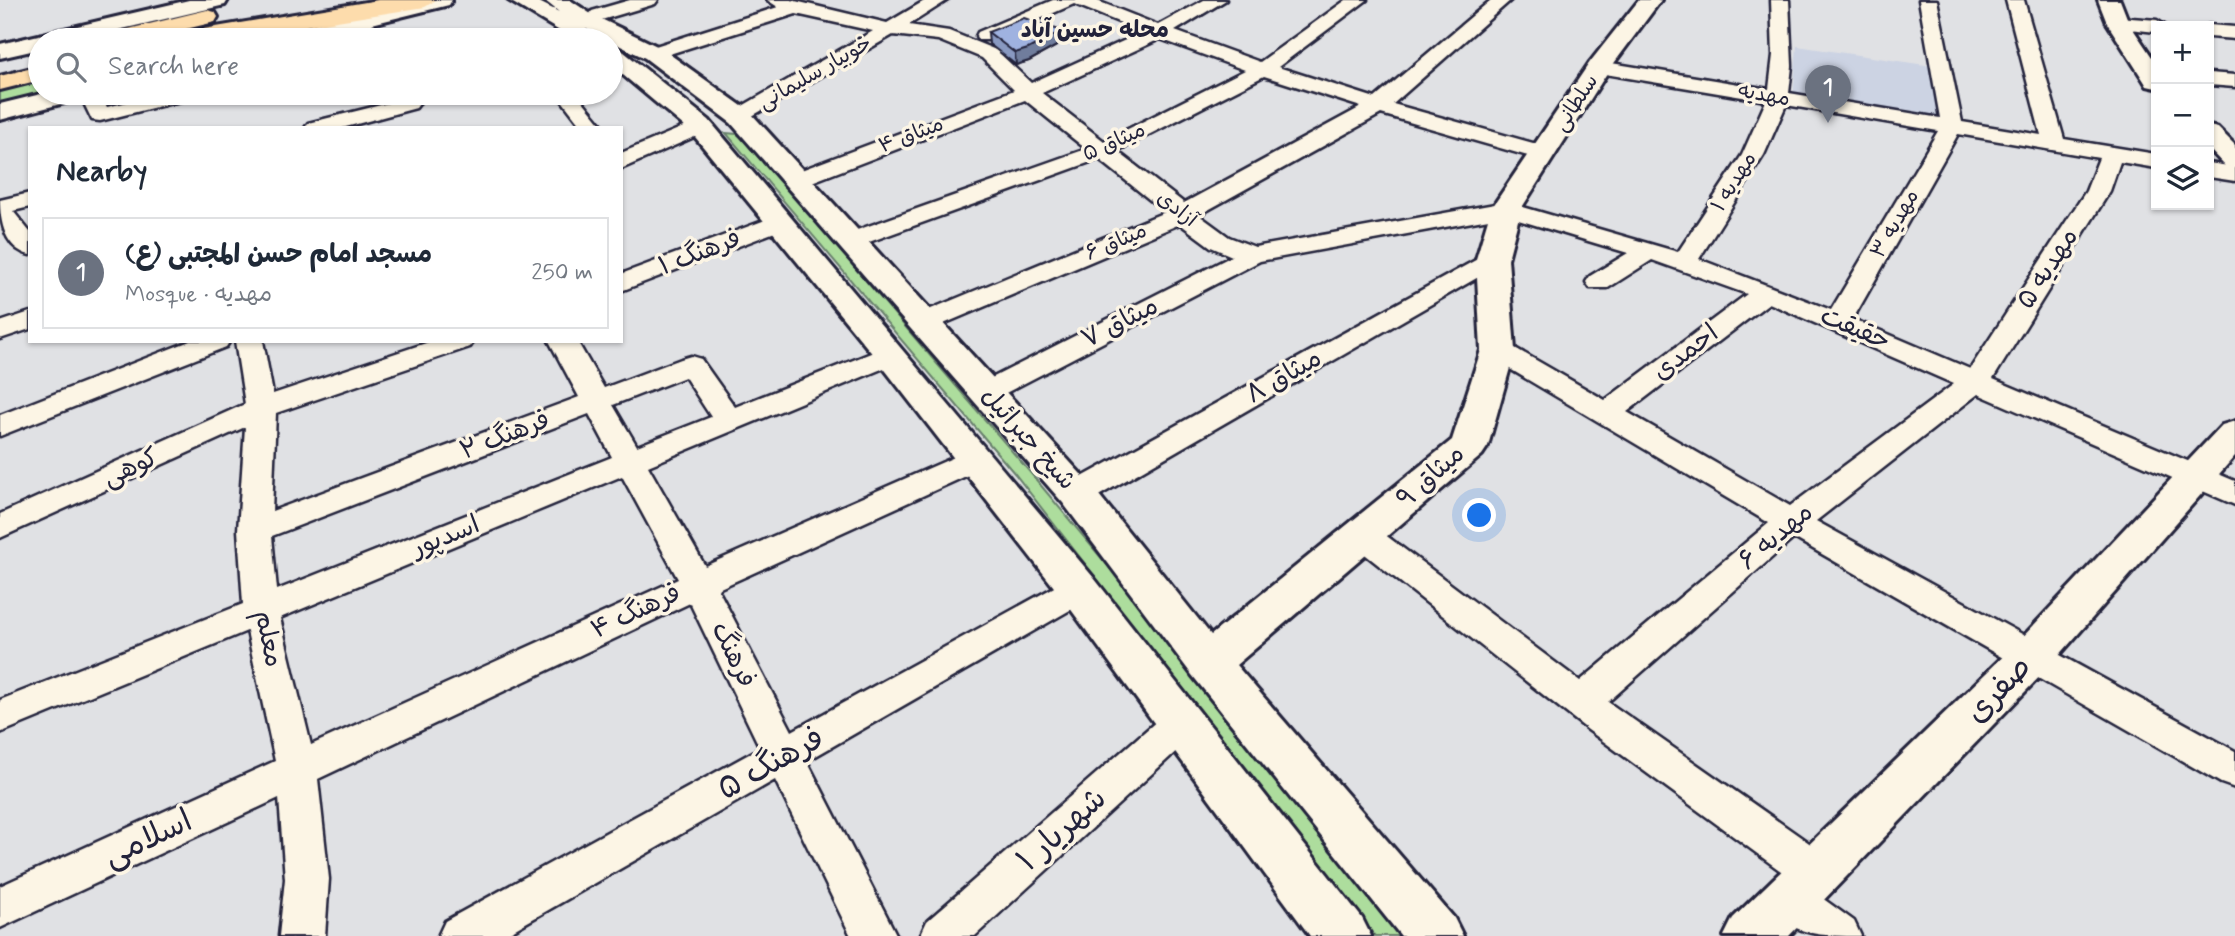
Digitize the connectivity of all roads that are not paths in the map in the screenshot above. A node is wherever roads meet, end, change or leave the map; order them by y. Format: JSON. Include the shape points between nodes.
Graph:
{"nodes":[{"id":1,"x":217,"y":0,"type":"edge"},
{"id":2,"x":277,"y":0,"type":"edge"},
{"id":3,"x":336,"y":0,"type":"edge"},
{"id":4,"x":425,"y":0,"type":"edge"},
{"id":5,"x":441,"y":0,"type":"edge"},
{"id":6,"x":519,"y":0,"type":"edge"},
{"id":7,"x":649,"y":0,"type":"edge"},
{"id":8,"x":776,"y":0,"type":"edge"},
{"id":9,"x":939,"y":0,"type":"edge"},
{"id":10,"x":1068,"y":0,"type":"edge"},
{"id":11,"x":1079,"y":0,"type":"edge"},
{"id":12,"x":1217,"y":0,"type":"edge"},
{"id":13,"x":1358,"y":0,"type":"edge"},
{"id":14,"x":1502,"y":0,"type":"edge"},
{"id":15,"x":1650,"y":0,"type":"edge"},
{"id":16,"x":1780,"y":0,"type":"edge"},
{"id":17,"x":1928,"y":0,"type":"edge"},
{"id":18,"x":2015,"y":0,"type":"edge"},
{"id":19,"x":2109,"y":0,"type":"edge"},
{"id":20,"x":851,"y":1,"type":"edge"},
{"id":21,"x":795,"y":8,"type":"junction"},
{"id":22,"x":855,"y":21,"type":"junction"},
{"id":23,"x":2118,"y":23,"type":"junction"},
{"id":24,"x":2151,"y":26,"type":"edge"},
{"id":25,"x":97,"y":28,"type":"edge"},
{"id":26,"x":161,"y":28,"type":"edge"},
{"id":27,"x":222,"y":28,"type":"edge"},
{"id":28,"x":247,"y":28,"type":"edge"},
{"id":29,"x":371,"y":28,"type":"edge"},
{"id":30,"x":599,"y":28,"type":"edge"},
{"id":31,"x":891,"y":29,"type":"junction"},
{"id":32,"x":2214,"y":31,"type":"edge"},
{"id":33,"x":931,"y":33,"type":"junction"},
{"id":34,"x":2235,"y":33,"type":"edge"},
{"id":35,"x":1160,"y":34,"type":"junction"},
{"id":36,"x":869,"y":41,"type":"junction"},
{"id":37,"x":623,"y":43,"type":"edge"},
{"id":38,"x":968,"y":43,"type":"junction"},
{"id":39,"x":28,"y":45,"type":"edge"},
{"id":40,"x":0,"y":51,"type":"edge"},
{"id":41,"x":623,"y":51,"type":"edge"},
{"id":42,"x":28,"y":61,"type":"edge"},
{"id":43,"x":0,"y":67,"type":"edge"},
{"id":44,"x":1599,"y":67,"type":"junction"},
{"id":45,"x":1264,"y":68,"type":"junction"},
{"id":46,"x":2151,"y":72,"type":"edge"},
{"id":47,"x":28,"y":76,"type":"edge"},
{"id":48,"x":2214,"y":79,"type":"edge"},
{"id":49,"x":2235,"y":81,"type":"edge"},
{"id":50,"x":0,"y":83,"type":"edge"},
{"id":51,"x":1027,"y":91,"type":"junction"},
{"id":52,"x":1777,"y":98,"type":"junction"},
{"id":53,"x":28,"y":105,"type":"edge"},
{"id":54,"x":95,"y":105,"type":"edge"},
{"id":55,"x":140,"y":105,"type":"edge"},
{"id":56,"x":409,"y":105,"type":"edge"},
{"id":57,"x":576,"y":105,"type":"edge"},
{"id":58,"x":1376,"y":108,"type":"junction"},
{"id":59,"x":0,"y":112,"type":"edge"},
{"id":60,"x":740,"y":117,"type":"junction"},
{"id":61,"x":324,"y":126,"type":"edge"},
{"id":62,"x":592,"y":126,"type":"edge"},
{"id":63,"x":700,"y":126,"type":"junction"},
{"id":64,"x":1952,"y":126,"type":"junction"},
{"id":65,"x":2054,"y":143,"type":"junction"},
{"id":66,"x":1103,"y":150,"type":"junction"},
{"id":67,"x":2222,"y":152,"type":"edge"},
{"id":68,"x":1543,"y":153,"type":"junction"},
{"id":69,"x":2112,"y":153,"type":"junction"},
{"id":70,"x":2151,"y":160,"type":"edge"},
{"id":71,"x":623,"y":161,"type":"edge"},
{"id":72,"x":2235,"y":174,"type":"edge"},
{"id":73,"x":796,"y":180,"type":"junction"},
{"id":74,"x":28,"y":201,"type":"edge"},
{"id":75,"x":0,"y":209,"type":"edge"},
{"id":76,"x":1506,"y":209,"type":"junction"},
{"id":77,"x":1182,"y":214,"type":"junction"},
{"id":78,"x":779,"y":222,"type":"junction"},
{"id":79,"x":849,"y":241,"type":"junction"},
{"id":80,"x":18,"y":248,"type":"edge"},
{"id":81,"x":1648,"y":252,"type":"junction"},
{"id":82,"x":1253,"y":255,"type":"junction"},
{"id":83,"x":1492,"y":259,"type":"junction"},
{"id":84,"x":1684,"y":262,"type":"junction"},
{"id":85,"x":623,"y":282,"type":"edge"},
{"id":86,"x":1599,"y":282,"type":"dead end"},
{"id":87,"x":1766,"y":292,"type":"junction"},
{"id":88,"x":28,"y":321,"type":"edge"},
{"id":89,"x":924,"y":322,"type":"junction"},
{"id":90,"x":1838,"y":322,"type":"junction"},
{"id":91,"x":0,"y":331,"type":"edge"},
{"id":92,"x":211,"y":343,"type":"edge"},
{"id":93,"x":249,"y":343,"type":"edge"},
{"id":94,"x":454,"y":343,"type":"edge"},
{"id":95,"x":565,"y":343,"type":"edge"},
{"id":96,"x":1498,"y":350,"type":"junction"},
{"id":97,"x":891,"y":355,"type":"junction"},
{"id":98,"x":1977,"y":381,"type":"junction"},
{"id":99,"x":986,"y":392,"type":"junction"},
{"id":100,"x":597,"y":401,"type":"junction"},
{"id":101,"x":261,"y":408,"type":"junction"},
{"id":102,"x":1605,"y":414,"type":"junction"},
{"id":103,"x":729,"y":421,"type":"junction"},
{"id":104,"x":0,"y":426,"type":"edge"},
{"id":105,"x":2235,"y":433,"type":"edge"},
{"id":106,"x":977,"y":459,"type":"junction"},
{"id":107,"x":632,"y":460,"type":"junction"},
{"id":108,"x":2215,"y":485,"type":"edge"},
{"id":109,"x":1077,"y":494,"type":"junction"},
{"id":110,"x":1792,"y":522,"type":"junction"},
{"id":111,"x":0,"y":527,"type":"edge"},
{"id":112,"x":255,"y":530,"type":"junction"},
{"id":113,"x":1364,"y":536,"type":"junction"},
{"id":114,"x":698,"y":584,"type":"junction"},
{"id":115,"x":1079,"y":589,"type":"junction"},
{"id":116,"x":261,"y":613,"type":"junction"},
{"id":117,"x":2033,"y":655,"type":"junction"},
{"id":118,"x":1208,"y":663,"type":"junction"},
{"id":119,"x":1582,"y":702,"type":"junction"},
{"id":120,"x":0,"y":717,"type":"edge"},
{"id":121,"x":1180,"y":724,"type":"junction"},
{"id":122,"x":784,"y":757,"type":"junction"},
{"id":123,"x":297,"y":769,"type":"junction"},
{"id":124,"x":2235,"y":771,"type":"edge"},
{"id":125,"x":1803,"y":887,"type":"junction"},
{"id":126,"x":0,"y":908,"type":"edge"},
{"id":127,"x":302,"y":936,"type":"edge"},
{"id":128,"x":461,"y":936,"type":"edge"},
{"id":129,"x":874,"y":936,"type":"edge"},
{"id":130,"x":943,"y":936,"type":"edge"},
{"id":131,"x":1343,"y":936,"type":"edge"},
{"id":132,"x":1435,"y":936,"type":"edge"},
{"id":133,"x":1752,"y":936,"type":"edge"},
{"id":134,"x":1838,"y":936,"type":"edge"}],
"edges":[{"from":1,"to":25,"type":"street"},
{"from":2,"to":26,"type":"highway"},
{"from":3,"to":27,"type":"highway"},
{"from":4,"to":28,"type":"highway"},
{"from":5,"to":29,"type":"street"},
{"from":6,"to":30,"type":"street"},
{"from":7,"to":30,"type":"street"},
{"from":8,"to":21,"type":"street","name":"آزادی"},
{"from":9,"to":31,"type":"street","name":"خوبیار سلیمانی"},
{"from":10,"to":38,"type":"street"},
{"from":11,"to":35,"type":"street"},
{"from":12,"to":35,"type":"street","name":"میثاق ۴"},
{"from":13,"to":45,"type":"street","name":"میثاق ۵"},
{"from":14,"to":58,"type":"street","name":"میثاق ۶"},
{"from":15,"to":44,"type":"street","name":"سلطانی"},
{"from":16,"to":52,"type":"street","name":"مهدیه ۱","via":[[1781,83]]},
{"from":17,"to":64,"type":"street"},
{"from":18,"to":65,"type":"street"},
{"from":19,"to":23,"type":"street"},
{"from":20,"to":22,"type":"street","name":"خوبیار سلیمانی","via":[[846,9]]},
{"from":21,"to":22,"type":"street","name":"آزادی"},
{"from":21,"to":30,"type":"street"},
{"from":22,"to":31,"type":"street","name":"آزادی"},
{"from":22,"to":36,"type":"street"},
{"from":23,"to":24,"type":"street"},
{"from":23,"to":46,"type":"street"},
{"from":31,"to":33,"type":"street","name":"آزادی"},
{"from":31,"to":36,"type":"street","name":"خوبیار سلیمانی"},
{"from":32,"to":34,"type":"street"},
{"from":33,"to":36,"type":"street"},
{"from":33,"to":38,"type":"street","name":"آزادی"},
{"from":35,"to":45,"type":"street"},
{"from":35,"to":51,"type":"street","name":"میثاق ۴"},
{"from":36,"to":60,"type":"street","name":"خوبیار سلیمانی"},
{"from":37,"to":60,"type":"street","name":"شیخ جبرائیل"},
{"from":38,"to":51,"type":"street","name":"آزادی","via":[[989,54]]},
{"from":39,"to":40,"type":"street"},
{"from":41,"to":63,"type":"street","name":"شیخ جبرائیل"},
{"from":42,"to":43,"type":"highway"},
{"from":44,"to":52,"type":"street","name":"مهدیه"},
{"from":44,"to":68,"type":"street","name":"سلطانی"},
{"from":45,"to":58,"type":"street"},
{"from":45,"to":66,"type":"street","name":"میثاق ۵"},
{"from":47,"to":50,"type":"highway"},
{"from":48,"to":49,"type":"street"},
{"from":51,"to":66,"type":"street","name":"آزادی"},
{"from":51,"to":73,"type":"street","name":"میثاق ۴"},
{"from":52,"to":64,"type":"street","name":"مهدیه"},
{"from":52,"to":84,"type":"street","name":"مهدیه ۱","via":[[1756,146]]},
{"from":53,"to":59,"type":"street"},
{"from":54,"to":55,"type":"street","via":[[100,115]]},
{"from":56,"to":61,"type":"street"},
{"from":57,"to":62,"type":"street"},
{"from":58,"to":68,"type":"street"},
{"from":58,"to":77,"type":"street","name":"میثاق ۶"},
{"from":60,"to":73,"type":"street","name":"شیخ جبرائیل"},
{"from":63,"to":71,"type":"street"},
{"from":63,"to":78,"type":"street","name":"شیخ جبرائیل"},
{"from":64,"to":65,"type":"street","name":"مهدیه"},
{"from":64,"to":90,"type":"street","name":"مهدیه ۳"},
{"from":65,"to":69,"type":"street","name":"مهدیه"},
{"from":66,"to":77,"type":"street","name":"آزادی"},
{"from":66,"to":79,"type":"street","name":"میثاق ۵"},
{"from":67,"to":72,"type":"street"},
{"from":68,"to":76,"type":"street","name":"سلطانی"},
{"from":69,"to":70,"type":"street","name":"مهدیه"},
{"from":69,"to":98,"type":"street","name":"مهدیه ۵","via":[[2098,191]]},
{"from":73,"to":79,"type":"street","name":"شیخ جبرائیل"},
{"from":74,"to":75,"type":"street"},
{"from":75,"to":80,"type":"street"},
{"from":76,"to":81,"type":"street","name":"حقیقت"},
{"from":76,"to":82,"type":"street"},
{"from":76,"to":83,"type":"street","name":"میثاق ۹"},
{"from":77,"to":82,"type":"street","name":"آزادی","via":[[1220,242]]},
{"from":77,"to":89,"type":"street","name":"میثاق ۶"},
{"from":78,"to":85,"type":"street","name":"فرهنگ ۱"},
{"from":78,"to":97,"type":"street","name":"شیخ جبرائیل"},
{"from":79,"to":89,"type":"street","name":"شیخ جبرائیل"},
{"from":81,"to":84,"type":"street","name":"حقیقت"},
{"from":81,"to":86,"type":"street"},
{"from":82,"to":99,"type":"street","name":"میثاق ۷"},
{"from":83,"to":96,"type":"street","name":"میثاق ۹"},
{"from":83,"to":109,"type":"street","name":"میثاق ۸"},
{"from":84,"to":87,"type":"street","name":"حقیقت"},
{"from":87,"to":90,"type":"street","name":"حقیقت"},
{"from":87,"to":102,"type":"street","name":"احمدی"},
{"from":88,"to":91,"type":"street"},
{"from":89,"to":99,"type":"street","name":"شیخ جبرائیل"},
{"from":90,"to":98,"type":"street","name":"حقیقت"},
{"from":92,"to":104,"type":"street"},
{"from":93,"to":101,"type":"street","name":"معلم"},
{"from":94,"to":101,"type":"street"},
{"from":95,"to":100,"type":"street","name":"فرهنگ"},
{"from":96,"to":102,"type":"street"},
{"from":96,"to":113,"type":"street","name":"میثاق ۹","via":[[1469,446]]},
{"from":97,"to":103,"type":"street","name":"اسدپور"},
{"from":97,"to":106,"type":"street","name":"شیخ جبرائیل"},
{"from":98,"to":108,"type":"street","name":"حقیقت"},
{"from":98,"to":110,"type":"street","name":"مهدیه ۶"},
{"from":99,"to":109,"type":"street","name":"شیخ جبرائیل"},
{"from":100,"to":103,"type":"street","name":"فرهنگ ۲","via":[[691,365]]},
{"from":100,"to":107,"type":"street","name":"فرهنگ"},
{"from":100,"to":112,"type":"street","name":"فرهنگ ۲"},
{"from":101,"to":111,"type":"street","name":"کوهی"},
{"from":101,"to":112,"type":"street","name":"معلم"},
{"from":102,"to":110,"type":"street"},
{"from":103,"to":107,"type":"street","name":"اسدپور"},
{"from":105,"to":108,"type":"street","name":"صفری"},
{"from":106,"to":114,"type":"street","name":"فرهنگ ۴"},
{"from":106,"to":115,"type":"street","name":"شیخ جبرائیل"},
{"from":107,"to":114,"type":"street","name":"فرهنگ"},
{"from":107,"to":116,"type":"street","name":"اسدپور"},
{"from":108,"to":117,"type":"street","name":"صفری"},
{"from":109,"to":118,"type":"street","name":"شیخ جبرائیل"},
{"from":110,"to":117,"type":"street"},
{"from":110,"to":119,"type":"street","name":"مهدیه ۶"},
{"from":112,"to":116,"type":"street","name":"معلم"},
{"from":113,"to":118,"type":"street","name":"میثاق ۹"},
{"from":113,"to":119,"type":"street"},
{"from":114,"to":122,"type":"street","name":"فرهنگ"},
{"from":114,"to":123,"type":"street","name":"فرهنگ ۴"},
{"from":115,"to":121,"type":"street","name":"شیخ جبرائیل"},
{"from":115,"to":122,"type":"street","name":"فرهنگ ۵"},
{"from":116,"to":120,"type":"street","name":"اسدپور"},
{"from":116,"to":123,"type":"street","name":"معلم"},
{"from":117,"to":124,"type":"street"},
{"from":117,"to":125,"type":"street","name":"صفری"},
{"from":118,"to":132,"type":"street","name":"شیخ جبرائیل"},
{"from":119,"to":125,"type":"street"},
{"from":121,"to":130,"type":"street","name":"شهریار ۱"},
{"from":121,"to":131,"type":"street","name":"شیخ جبرائیل"},
{"from":122,"to":128,"type":"street","name":"فرهنگ ۵"},
{"from":122,"to":129,"type":"street","name":"فرهنگ"},
{"from":123,"to":126,"type":"street","name":"اسلامی"},
{"from":123,"to":127,"type":"street","name":"معلم","via":[[307,878]]},
{"from":125,"to":133,"type":"street","name":"صفری"},
{"from":125,"to":134,"type":"street"}]}
